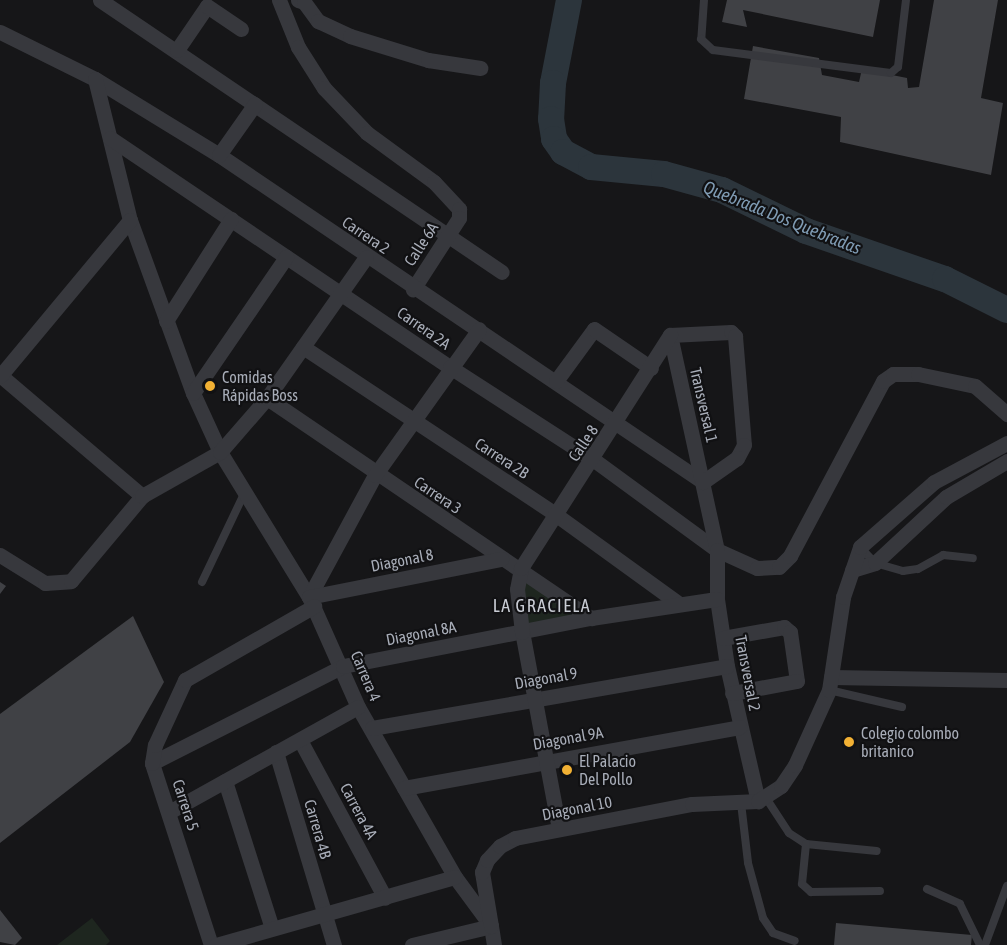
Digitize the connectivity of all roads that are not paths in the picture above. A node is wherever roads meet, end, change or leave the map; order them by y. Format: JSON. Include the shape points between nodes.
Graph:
{"nodes":[{"id":1,"x":100,"y":0,"type":"edge"},
{"id":2,"x":279,"y":0,"type":"edge"},
{"id":3,"x":298,"y":0,"type":"edge"},
{"id":4,"x":704,"y":0,"type":"edge"},
{"id":5,"x":906,"y":0,"type":"edge"},
{"id":6,"x":241,"y":29,"type":"dead end"},
{"id":7,"x":0,"y":32,"type":"edge"},
{"id":8,"x":177,"y":50,"type":"junction"},
{"id":9,"x":480,"y":68,"type":"dead end"},
{"id":10,"x":95,"y":79,"type":"junction"},
{"id":11,"x":255,"y":104,"type":"junction"},
{"id":12,"x":110,"y":138,"type":"junction"},
{"id":13,"x":219,"y":155,"type":"junction"},
{"id":14,"x":231,"y":219,"type":"junction"},
{"id":15,"x":130,"y":220,"type":"junction"},
{"id":16,"x":448,"y":235,"type":"junction"},
{"id":17,"x":286,"y":257,"type":"junction"},
{"id":18,"x":366,"y":257,"type":"junction"},
{"id":19,"x":502,"y":272,"type":"dead end"},
{"id":20,"x":413,"y":289,"type":"junction"},
{"id":21,"x":341,"y":293,"type":"junction"},
{"id":22,"x":166,"y":321,"type":"junction"},
{"id":23,"x":479,"y":329,"type":"junction"},
{"id":24,"x":670,"y":335,"type":"junction"},
{"id":25,"x":303,"y":347,"type":"junction"},
{"id":26,"x":450,"y":368,"type":"junction"},
{"id":27,"x":651,"y":368,"type":"junction"},
{"id":28,"x":0,"y":376,"type":"edge"},
{"id":29,"x":556,"y":381,"type":"junction"},
{"id":30,"x":193,"y":393,"type":"junction"},
{"id":31,"x":267,"y":398,"type":"junction"},
{"id":32,"x":1007,"y":414,"type":"edge"},
{"id":33,"x":413,"y":422,"type":"junction"},
{"id":34,"x":618,"y":422,"type":"junction"},
{"id":35,"x":1007,"y":443,"type":"edge"},
{"id":36,"x":220,"y":452,"type":"junction"},
{"id":37,"x":594,"y":459,"type":"junction"},
{"id":38,"x":1007,"y":461,"type":"edge"},
{"id":39,"x":375,"y":475,"type":"junction"},
{"id":40,"x":703,"y":482,"type":"junction"},
{"id":41,"x":244,"y":494,"type":"junction"},
{"id":42,"x":142,"y":496,"type":"junction"},
{"id":43,"x":555,"y":514,"type":"junction"},
{"id":44,"x":860,"y":547,"type":"junction"},
{"id":45,"x":717,"y":550,"type":"junction"},
{"id":46,"x":0,"y":555,"type":"edge"},
{"id":47,"x":973,"y":558,"type":"dead end"},
{"id":48,"x":501,"y":560,"type":"junction"},
{"id":49,"x":875,"y":563,"type":"junction"},
{"id":50,"x":521,"y":568,"type":"junction"},
{"id":51,"x":852,"y":570,"type":"junction"},
{"id":52,"x":202,"y":582,"type":"dead end"},
{"id":53,"x":717,"y":599,"type":"junction"},
{"id":54,"x":311,"y":601,"type":"junction"},
{"id":55,"x":678,"y":603,"type":"junction"},
{"id":56,"x":591,"y":618,"type":"junction"},
{"id":57,"x":522,"y":632,"type":"junction"},
{"id":58,"x":723,"y":638,"type":"junction"},
{"id":59,"x":343,"y":666,"type":"junction"},
{"id":60,"x":727,"y":666,"type":"junction"},
{"id":61,"x":1007,"y":680,"type":"edge"},
{"id":62,"x":830,"y":684,"type":"junction"},
{"id":63,"x":732,"y":693,"type":"junction"},
{"id":64,"x":536,"y":698,"type":"junction"},
{"id":65,"x":358,"y":707,"type":"junction"},
{"id":66,"x":902,"y":707,"type":"dead end"},
{"id":67,"x":740,"y":727,"type":"junction"},
{"id":68,"x":372,"y":728,"type":"junction"},
{"id":69,"x":300,"y":740,"type":"junction"},
{"id":70,"x":276,"y":752,"type":"junction"},
{"id":71,"x":548,"y":760,"type":"junction"},
{"id":72,"x":152,"y":763,"type":"junction"},
{"id":73,"x":225,"y":781,"type":"junction"},
{"id":74,"x":404,"y":788,"type":"junction"},
{"id":75,"x":762,"y":800,"type":"junction"},
{"id":76,"x":741,"y":802,"type":"junction"},
{"id":77,"x":169,"y":812,"type":"junction"},
{"id":78,"x":559,"y":829,"type":"junction"},
{"id":79,"x":806,"y":844,"type":"junction"},
{"id":80,"x":877,"y":851,"type":"dead end"},
{"id":81,"x":455,"y":878,"type":"junction"},
{"id":82,"x":1007,"y":886,"type":"edge"},
{"id":83,"x":927,"y":889,"type":"dead end"},
{"id":84,"x":879,"y":891,"type":"dead end"},
{"id":85,"x":385,"y":898,"type":"junction"},
{"id":86,"x":325,"y":916,"type":"junction"},
{"id":87,"x":491,"y":926,"type":"junction"},
{"id":88,"x":272,"y":928,"type":"junction"},
{"id":89,"x":795,"y":940,"type":"dead end"},
{"id":90,"x":211,"y":945,"type":"edge"},
{"id":91,"x":216,"y":945,"type":"edge"},
{"id":92,"x":333,"y":945,"type":"edge"},
{"id":93,"x":414,"y":945,"type":"edge"},
{"id":94,"x":494,"y":945,"type":"edge"},
{"id":95,"x":982,"y":945,"type":"edge"}],
"edges":[{"from":1,"to":8,"type":"street"},
{"from":2,"to":16,"type":"street","name":"Calle 6A","via":[[298,48],[324,88],[367,133],[447,192],[459,209],[459,218]]},
{"from":3,"to":9,"type":"street","via":[[318,21],[350,36],[428,60]]},
{"from":4,"to":5,"type":"lane","via":[[701,39],[713,50],[891,73],[898,67]]},
{"from":6,"to":8,"type":"street","via":[[207,6]]},
{"from":7,"to":10,"type":"street","name":"Carrera 2"},
{"from":8,"to":11,"type":"street"},
{"from":10,"to":12,"type":"street","name":"Carrera 4"},
{"from":10,"to":13,"type":"street","name":"Carrera 2"},
{"from":11,"to":13,"type":"street"},
{"from":11,"to":16,"type":"street"},
{"from":12,"to":14,"type":"street","name":"Carrera 2A"},
{"from":12,"to":15,"type":"street","name":"Carrera 4"},
{"from":13,"to":18,"type":"street","name":"Carrera 2"},
{"from":14,"to":17,"type":"street","name":"Carrera 2A"},
{"from":14,"to":22,"type":"street"},
{"from":15,"to":22,"type":"street","name":"Carrera 4"},
{"from":15,"to":28,"type":"street"},
{"from":16,"to":19,"type":"street"},
{"from":16,"to":20,"type":"street","name":"Calle 6A"},
{"from":17,"to":21,"type":"street","name":"Carrera 2A"},
{"from":17,"to":30,"type":"street"},
{"from":18,"to":20,"type":"street","name":"Carrera 2"},
{"from":18,"to":21,"type":"street"},
{"from":20,"to":23,"type":"street","name":"Carrera 2"},
{"from":21,"to":25,"type":"street"},
{"from":21,"to":26,"type":"street","name":"Carrera 2A"},
{"from":22,"to":30,"type":"street","name":"Carrera 4"},
{"from":23,"to":26,"type":"street"},
{"from":23,"to":29,"type":"street","name":"Carrera 2"},
{"from":24,"to":27,"type":"street","name":"Calle 8"},
{"from":24,"to":40,"type":"street","name":"Transversal 1"},
{"from":24,"to":40,"type":"street","via":[[732,332],[735,336],[744,445],[737,458]]},
{"from":25,"to":31,"type":"street"},
{"from":25,"to":33,"type":"street","name":"Carrera 2B"},
{"from":26,"to":33,"type":"street"},
{"from":26,"to":37,"type":"street","name":"Carrera 2A"},
{"from":27,"to":29,"type":"street","via":[[594,329]]},
{"from":27,"to":34,"type":"street","name":"Calle 8"},
{"from":28,"to":42,"type":"street"},
{"from":29,"to":34,"type":"street","name":"Carrera 2"},
{"from":30,"to":36,"type":"street","name":"Carrera 4"},
{"from":31,"to":36,"type":"street"},
{"from":31,"to":39,"type":"street","name":"Carrera 3"},
{"from":32,"to":45,"type":"street","name":"Carrera 2A","via":[[975,386],[918,374],[893,374],[883,381],[800,538],[779,567],[756,568]]},
{"from":33,"to":39,"type":"street"},
{"from":33,"to":43,"type":"street","name":"Carrera 2B"},
{"from":34,"to":37,"type":"street","name":"Calle 8"},
{"from":34,"to":40,"type":"street","name":"Carrera 2"},
{"from":35,"to":44,"type":"street","via":[[934,482]]},
{"from":36,"to":41,"type":"street","name":"Carrera 4"},
{"from":36,"to":42,"type":"street"},
{"from":37,"to":43,"type":"street","name":"Calle 8"},
{"from":37,"to":45,"type":"street","name":"Carrera 2A"},
{"from":38,"to":49,"type":"street","via":[[946,497]]},
{"from":39,"to":48,"type":"street","name":"Carrera 3"},
{"from":39,"to":54,"type":"street"},
{"from":40,"to":45,"type":"street","name":"Transversal 1"},
{"from":41,"to":52,"type":"lane"},
{"from":41,"to":54,"type":"street","name":"Carrera 4"},
{"from":42,"to":46,"type":"street","via":[[71,581],[45,583]]},
{"from":43,"to":50,"type":"street","name":"Calle 8"},
{"from":43,"to":55,"type":"street","name":"Carrera 2B"},
{"from":44,"to":49,"type":"lane"},
{"from":44,"to":51,"type":"street"},
{"from":45,"to":53,"type":"street","name":"Transversal 2"},
{"from":47,"to":49,"type":"lane","via":[[943,555],[911,572]]},
{"from":48,"to":50,"type":"street","name":"Carrera 3"},
{"from":48,"to":54,"type":"street","name":"Diagonal 8"},
{"from":49,"to":51,"type":"street"},
{"from":50,"to":56,"type":"street","name":"Carrera 3"},
{"from":50,"to":57,"type":"street","via":[[518,589]]},
{"from":51,"to":62,"type":"street","via":[[843,597]]},
{"from":53,"to":55,"type":"street","name":"Diagonal 8A"},
{"from":53,"to":58,"type":"street","name":"Transversal 2"},
{"from":54,"to":59,"type":"street","name":"Carrera 4"},
{"from":54,"to":72,"type":"street","name":"Diagonal 8","via":[[185,680],[164,720]]},
{"from":55,"to":56,"type":"street","name":"Diagonal 8A"},
{"from":56,"to":57,"type":"street","name":"Diagonal 8A"},
{"from":57,"to":59,"type":"street","name":"Diagonal 8A"},
{"from":57,"to":64,"type":"street"},
{"from":58,"to":60,"type":"street","name":"Transversal 2"},
{"from":58,"to":63,"type":"street","via":[[788,628],[797,681]]},
{"from":59,"to":65,"type":"street","name":"Carrera 4"},
{"from":59,"to":72,"type":"street","name":"Diagonal 8A"},
{"from":60,"to":63,"type":"street","name":"Transversal 2"},
{"from":60,"to":64,"type":"street","name":"Diagonal 9"},
{"from":61,"to":62,"type":"street"},
{"from":62,"to":66,"type":"lane"},
{"from":62,"to":75,"type":"street","via":[[795,765],[781,786]]},
{"from":63,"to":67,"type":"street","name":"Transversal 2"},
{"from":64,"to":68,"type":"street","name":"Diagonal 9"},
{"from":64,"to":71,"type":"street"},
{"from":65,"to":68,"type":"street","name":"Carrera 4"},
{"from":65,"to":69,"type":"street"},
{"from":67,"to":71,"type":"street","name":"Diagonal 9A"},
{"from":67,"to":75,"type":"street","name":"Transversal 2"},
{"from":68,"to":74,"type":"street","name":"Carrera 4"},
{"from":69,"to":70,"type":"street"},
{"from":69,"to":85,"type":"street","name":"Carrera 4A"},
{"from":70,"to":73,"type":"street"},
{"from":70,"to":86,"type":"street","name":"Carrera 4B"},
{"from":71,"to":74,"type":"street","name":"Diagonal 9A"},
{"from":71,"to":78,"type":"street"},
{"from":72,"to":77,"type":"street","name":"Carrera 5"},
{"from":73,"to":77,"type":"street"},
{"from":73,"to":88,"type":"street"},
{"from":74,"to":81,"type":"street","name":"Carrera 4"},
{"from":75,"to":76,"type":"street","name":"Diagonal 10"},
{"from":75,"to":79,"type":"lane","via":[[789,833]]},
{"from":76,"to":78,"type":"street","name":"Diagonal 10","via":[[692,804]]},
{"from":76,"to":89,"type":"lane","via":[[748,863],[763,918],[773,933]]},
{"from":77,"to":90,"type":"street","name":"Carrera 5"},
{"from":78,"to":87,"type":"street","name":"Diagonal 10","via":[[515,838],[487,860],[482,872]]},
{"from":79,"to":80,"type":"lane"},
{"from":79,"to":84,"type":"lane","via":[[802,884],[811,892]]},
{"from":81,"to":85,"type":"street"},
{"from":81,"to":87,"type":"street","name":"Carrera 4"},
{"from":82,"to":95,"type":"lane"},
{"from":83,"to":95,"type":"lane","via":[[960,904]]},
{"from":85,"to":86,"type":"street"},
{"from":86,"to":88,"type":"street"},
{"from":86,"to":92,"type":"street","name":"Carrera 4B"},
{"from":87,"to":93,"type":"street"},
{"from":87,"to":94,"type":"street","name":"Carrera 4"},
{"from":88,"to":91,"type":"street"}]}
